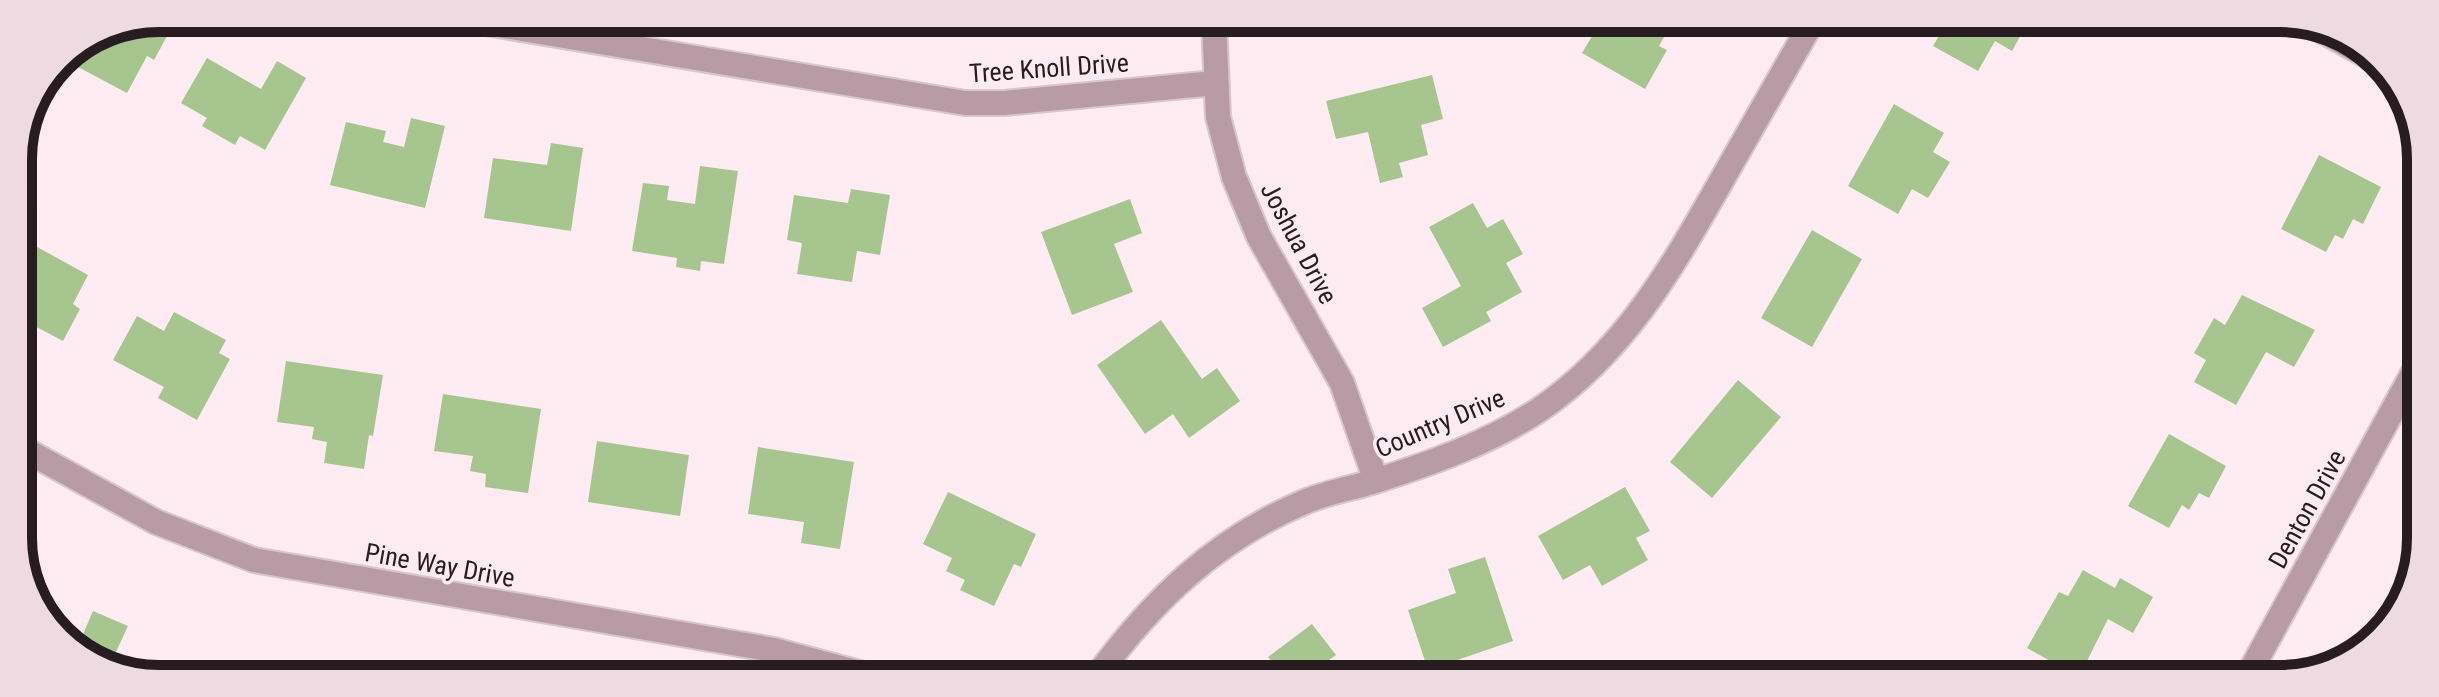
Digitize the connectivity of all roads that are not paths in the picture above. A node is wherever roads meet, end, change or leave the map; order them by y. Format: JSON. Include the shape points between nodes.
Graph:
{"nodes":[{"id":1,"x":540,"y":32,"type":"edge"},
{"id":2,"x":1214,"y":32,"type":"edge"},
{"id":3,"x":1806,"y":32,"type":"edge"},
{"id":4,"x":1215,"y":83,"type":"junction"},
{"id":5,"x":2407,"y":384,"type":"edge"},
{"id":6,"x":32,"y":454,"type":"edge"},
{"id":7,"x":1376,"y":481,"type":"junction"},
{"id":8,"x":830,"y":665,"type":"edge"},
{"id":9,"x":1105,"y":665,"type":"edge"},
{"id":10,"x":2254,"y":665,"type":"edge"}],
"edges":[{"from":1,"to":4,"type":"street","name":"Tree Knoll Drive","via":[[965,103]]},
{"from":2,"to":4,"type":"street","name":"Joshua Drive"},
{"from":3,"to":7,"type":"street","name":"Country Drive","via":[[1661,285],[1608,351],[1564,391],[1508,428]]},
{"from":4,"to":7,"type":"street","name":"Joshua Drive","via":[[1225,150],[1245,207],[1342,383]]},
{"from":5,"to":10,"type":"street","name":"Denton Drive"},
{"from":6,"to":8,"type":"street","name":"Pine Way Drive","via":[[156,522],[254,560],[774,650]]},
{"from":7,"to":9,"type":"street","name":"Country Drive","via":[[1305,502],[1213,552],[1162,596]]}]}
